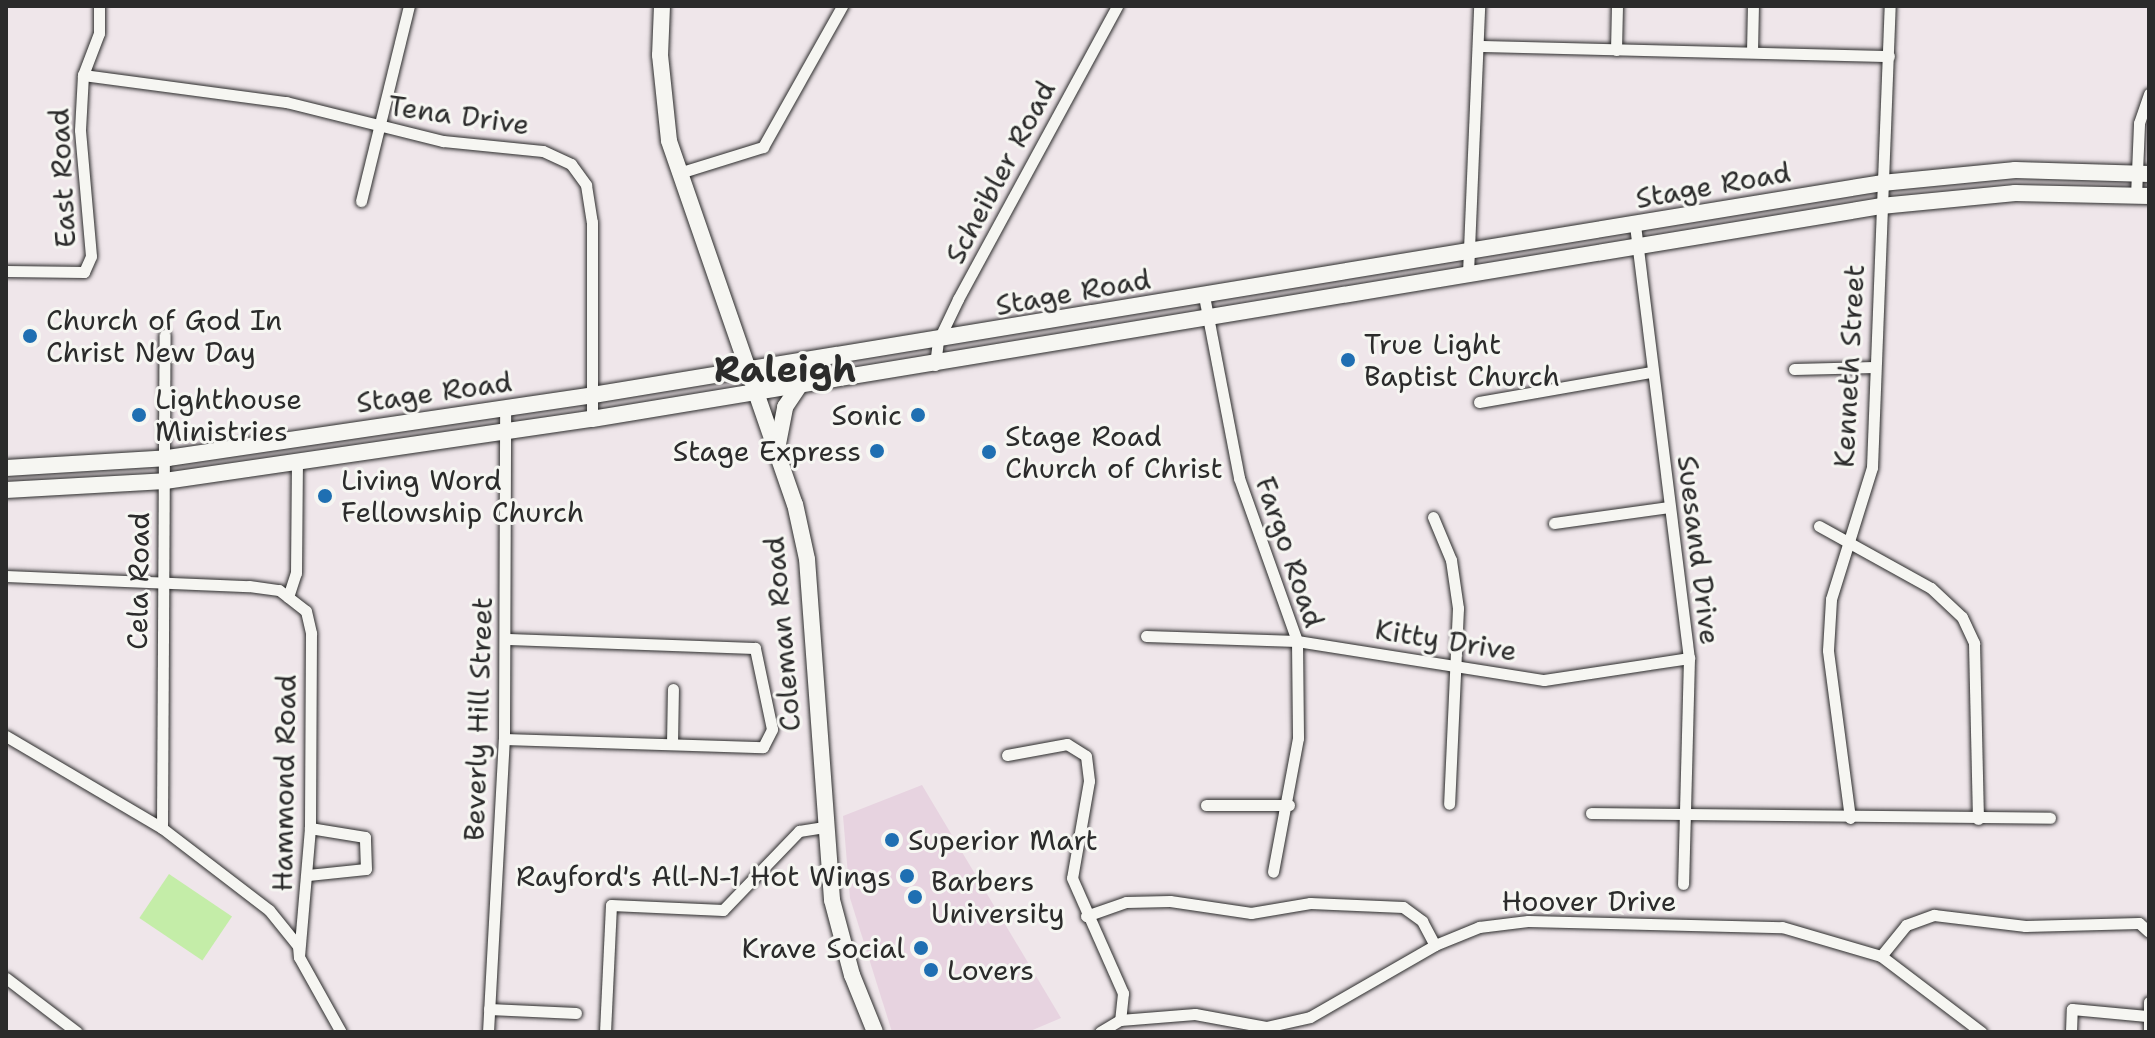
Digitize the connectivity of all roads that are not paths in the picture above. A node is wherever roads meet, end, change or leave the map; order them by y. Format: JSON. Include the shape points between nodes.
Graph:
{"nodes":[{"id":1,"x":99,"y":6,"type":"edge"},
{"id":2,"x":409,"y":6,"type":"edge"},
{"id":3,"x":662,"y":6,"type":"edge"},
{"id":4,"x":842,"y":6,"type":"edge"},
{"id":5,"x":1117,"y":6,"type":"edge"},
{"id":6,"x":1479,"y":6,"type":"edge"},
{"id":7,"x":1617,"y":6,"type":"edge"},
{"id":8,"x":1753,"y":6,"type":"edge"},
{"id":9,"x":1890,"y":6,"type":"edge"},
{"id":10,"x":1478,"y":46,"type":"junction"},
{"id":11,"x":1616,"y":50,"type":"junction"},
{"id":12,"x":1752,"y":52,"type":"junction"},
{"id":13,"x":1889,"y":56,"type":"junction"},
{"id":14,"x":83,"y":75,"type":"junction"},
{"id":15,"x":2149,"y":94,"type":"edge"},
{"id":16,"x":375,"y":128,"type":"junction"},
{"id":17,"x":679,"y":173,"type":"junction"},
{"id":18,"x":2143,"y":173,"type":"edge"},
{"id":19,"x":1882,"y":183,"type":"junction"},
{"id":20,"x":2143,"y":196,"type":"edge"},
{"id":21,"x":361,"y":201,"type":"dead end"},
{"id":22,"x":1881,"y":206,"type":"junction"},
{"id":23,"x":1635,"y":225,"type":"junction"},
{"id":24,"x":1638,"y":246,"type":"junction"},
{"id":25,"x":1470,"y":250,"type":"junction"},
{"id":26,"x":6,"y":271,"type":"edge"},
{"id":27,"x":1468,"y":273,"type":"junction"},
{"id":28,"x":1204,"y":296,"type":"junction"},
{"id":29,"x":1208,"y":319,"type":"junction"},
{"id":30,"x":165,"y":335,"type":"dead end"},
{"id":31,"x":938,"y":341,"type":"junction"},
{"id":32,"x":935,"y":365,"type":"junction"},
{"id":33,"x":1874,"y":367,"type":"junction"},
{"id":34,"x":1794,"y":369,"type":"dead end"},
{"id":35,"x":747,"y":370,"type":"junction"},
{"id":36,"x":1651,"y":372,"type":"junction"},
{"id":37,"x":800,"y":385,"type":"junction"},
{"id":38,"x":755,"y":392,"type":"junction"},
{"id":39,"x":593,"y":395,"type":"junction"},
{"id":40,"x":1479,"y":402,"type":"dead end"},
{"id":41,"x":505,"y":407,"type":"junction"},
{"id":42,"x":592,"y":419,"type":"junction"},
{"id":43,"x":507,"y":432,"type":"junction"},
{"id":44,"x":778,"y":444,"type":"junction"},
{"id":45,"x":166,"y":458,"type":"junction"},
{"id":46,"x":297,"y":462,"type":"junction"},
{"id":47,"x":6,"y":468,"type":"edge"},
{"id":48,"x":165,"y":481,"type":"junction"},
{"id":49,"x":6,"y":490,"type":"edge"},
{"id":50,"x":1669,"y":507,"type":"junction"},
{"id":51,"x":1433,"y":517,"type":"dead end"},
{"id":52,"x":1554,"y":523,"type":"dead end"},
{"id":53,"x":1819,"y":526,"type":"dead end"},
{"id":54,"x":1850,"y":540,"type":"junction"},
{"id":55,"x":6,"y":576,"type":"edge"},
{"id":56,"x":160,"y":584,"type":"junction"},
{"id":57,"x":288,"y":597,"type":"junction"},
{"id":58,"x":1146,"y":636,"type":"dead end"},
{"id":59,"x":507,"y":639,"type":"junction"},
{"id":60,"x":1297,"y":641,"type":"junction"},
{"id":61,"x":1689,"y":658,"type":"junction"},
{"id":62,"x":1457,"y":665,"type":"junction"},
{"id":63,"x":673,"y":689,"type":"dead end"},
{"id":64,"x":6,"y":736,"type":"edge"},
{"id":65,"x":504,"y":739,"type":"junction"},
{"id":66,"x":672,"y":744,"type":"junction"},
{"id":67,"x":1007,"y":755,"type":"dead end"},
{"id":68,"x":1449,"y":804,"type":"dead end"},
{"id":69,"x":1206,"y":805,"type":"dead end"},
{"id":70,"x":1289,"y":805,"type":"junction"},
{"id":71,"x":1688,"y":811,"type":"junction"},
{"id":72,"x":1591,"y":813,"type":"dead end"},
{"id":73,"x":1850,"y":818,"type":"junction"},
{"id":74,"x":2050,"y":818,"type":"dead end"},
{"id":75,"x":1978,"y":819,"type":"junction"},
{"id":76,"x":823,"y":827,"type":"junction"},
{"id":77,"x":162,"y":828,"type":"junction"},
{"id":78,"x":310,"y":828,"type":"junction"},
{"id":79,"x":1273,"y":872,"type":"dead end"},
{"id":80,"x":308,"y":875,"type":"junction"},
{"id":81,"x":1683,"y":884,"type":"dead end"},
{"id":82,"x":1086,"y":916,"type":"junction"},
{"id":83,"x":2149,"y":932,"type":"edge"},
{"id":84,"x":1435,"y":945,"type":"junction"},
{"id":85,"x":1881,"y":956,"type":"junction"},
{"id":86,"x":299,"y":957,"type":"junction"},
{"id":87,"x":6,"y":978,"type":"edge"},
{"id":88,"x":2149,"y":1002,"type":"edge"},
{"id":89,"x":489,"y":1009,"type":"junction"},
{"id":90,"x":576,"y":1013,"type":"dead end"},
{"id":91,"x":2147,"y":1016,"type":"junction"},
{"id":92,"x":1120,"y":1020,"type":"junction"},
{"id":93,"x":2149,"y":1029,"type":"edge"},
{"id":94,"x":873,"y":1031,"type":"edge"},
{"id":95,"x":77,"y":1032,"type":"edge"},
{"id":96,"x":341,"y":1032,"type":"edge"},
{"id":97,"x":488,"y":1032,"type":"edge"},
{"id":98,"x":605,"y":1032,"type":"edge"},
{"id":99,"x":1100,"y":1032,"type":"edge"},
{"id":100,"x":1981,"y":1032,"type":"edge"},
{"id":101,"x":2071,"y":1032,"type":"edge"}],
"edges":[{"from":1,"to":14,"type":"street","name":"East Road","via":[[99,33]]},
{"from":2,"to":16,"type":"street"},
{"from":3,"to":17,"type":"main road","name":"Coleman Road","via":[[660,55],[667,127]]},
{"from":4,"to":17,"type":"street","via":[[763,147]]},
{"from":5,"to":31,"type":"street","name":"Scheibler Road"},
{"from":6,"to":10,"type":"street"},
{"from":7,"to":11,"type":"street"},
{"from":8,"to":12,"type":"street"},
{"from":9,"to":13,"type":"street","name":"Kenneth Street"},
{"from":10,"to":11,"type":"street"},
{"from":10,"to":25,"type":"street"},
{"from":11,"to":12,"type":"street"},
{"from":12,"to":13,"type":"street"},
{"from":13,"to":19,"type":"street","name":"Kenneth Street"},
{"from":14,"to":16,"type":"street","name":"Tena Drive","via":[[286,102]]},
{"from":14,"to":26,"type":"street","name":"East Road","via":[[80,130],[91,256],[84,272]]},
{"from":15,"to":18,"type":"street","via":[[2139,123]]},
{"from":16,"to":21,"type":"street"},
{"from":16,"to":39,"type":"street","name":"Tena Drive","via":[[480,147],[543,151],[571,164],[586,185],[592,222]]},
{"from":17,"to":35,"type":"main road","name":"Coleman Road"},
{"from":18,"to":19,"type":"main road","name":"Stage Road","via":[[2015,170]]},
{"from":18,"to":20,"type":"street"},
{"from":19,"to":22,"type":"street","name":"Kenneth Street"},
{"from":19,"to":23,"type":"main road","name":"Stage Road"},
{"from":20,"to":22,"type":"main road","name":"Stage Road","via":[[2015,193]]},
{"from":22,"to":24,"type":"main road","name":"Stage Road"},
{"from":22,"to":33,"type":"street","name":"Kenneth Street"},
{"from":23,"to":24,"type":"street","name":"Suesand Drive"},
{"from":23,"to":25,"type":"main road","name":"Stage Road"},
{"from":24,"to":27,"type":"main road","name":"Stage Road"},
{"from":24,"to":36,"type":"street","name":"Suesand Drive"},
{"from":25,"to":27,"type":"street"},
{"from":25,"to":28,"type":"main road","name":"Stage Road"},
{"from":27,"to":29,"type":"main road","name":"Stage Road"},
{"from":28,"to":29,"type":"street","name":"Fargo Road"},
{"from":28,"to":31,"type":"main road","name":"Stage Road"},
{"from":29,"to":32,"type":"main road","name":"Stage Road"},
{"from":29,"to":60,"type":"street","name":"Fargo Road","via":[[1239,478]]},
{"from":30,"to":45,"type":"street","name":"Cela Road"},
{"from":31,"to":32,"type":"street","name":"Scheibler Road"},
{"from":31,"to":35,"type":"main road","name":"Stage Road"},
{"from":32,"to":37,"type":"main road","name":"Stage Road"},
{"from":33,"to":34,"type":"street"},
{"from":33,"to":54,"type":"street","name":"Kenneth Street","via":[[1872,467]]},
{"from":35,"to":38,"type":"main road","name":"Coleman Road"},
{"from":35,"to":39,"type":"main road","name":"Stage Road"},
{"from":36,"to":40,"type":"street"},
{"from":36,"to":50,"type":"street","name":"Suesand Drive"},
{"from":37,"to":38,"type":"main road","name":"Stage Road"},
{"from":37,"to":44,"type":"main road","via":[[785,407]]},
{"from":38,"to":42,"type":"main road","name":"Stage Road"},
{"from":38,"to":44,"type":"main road","name":"Coleman Road"},
{"from":39,"to":41,"type":"main road","name":"Stage Road"},
{"from":39,"to":42,"type":"street","name":"Tena Drive"},
{"from":41,"to":43,"type":"street","name":"Beverly Hill Street"},
{"from":41,"to":45,"type":"main road","name":"Stage Road"},
{"from":42,"to":43,"type":"main road","name":"Stage Road"},
{"from":43,"to":46,"type":"main road","name":"Stage Road"},
{"from":43,"to":59,"type":"street","name":"Beverly Hill Street"},
{"from":44,"to":76,"type":"main road","name":"Coleman Road","via":[[807,559]]},
{"from":45,"to":47,"type":"main road","name":"Stage Road"},
{"from":45,"to":48,"type":"street","name":"Cela Road"},
{"from":46,"to":48,"type":"main road","name":"Stage Road"},
{"from":46,"to":57,"type":"street","via":[[296,573]]},
{"from":48,"to":49,"type":"main road","name":"Stage Road"},
{"from":48,"to":56,"type":"street","name":"Cela Road"},
{"from":50,"to":52,"type":"street"},
{"from":50,"to":61,"type":"street","name":"Suesand Drive"},
{"from":51,"to":62,"type":"street","via":[[1451,560],[1458,608]]},
{"from":53,"to":54,"type":"street"},
{"from":54,"to":73,"type":"street","name":"Kenneth Street","via":[[1831,599],[1828,650]]},
{"from":54,"to":75,"type":"street","via":[[1931,588],[1962,617],[1974,643]]},
{"from":55,"to":56,"type":"street"},
{"from":56,"to":57,"type":"street","via":[[249,586],[279,590]]},
{"from":56,"to":77,"type":"street","name":"Cela Road"},
{"from":57,"to":78,"type":"street","name":"Hammond Road","via":[[306,611],[311,633]]},
{"from":58,"to":60,"type":"street","name":"Kitty Drive"},
{"from":59,"to":65,"type":"street","name":"Beverly Hill Street"},
{"from":59,"to":66,"type":"street","via":[[755,648],[772,729],[763,747]]},
{"from":60,"to":62,"type":"street","name":"Kitty Drive"},
{"from":60,"to":70,"type":"street","name":"Fargo Road","via":[[1298,738]]},
{"from":61,"to":62,"type":"street","name":"Kitty Drive","via":[[1544,680]]},
{"from":61,"to":71,"type":"street","name":"Suesand Drive"},
{"from":62,"to":68,"type":"street"},
{"from":63,"to":66,"type":"street"},
{"from":64,"to":77,"type":"street"},
{"from":65,"to":66,"type":"street"},
{"from":65,"to":89,"type":"street","name":"Beverly Hill Street"},
{"from":67,"to":82,"type":"street","via":[[1067,744],[1086,756],[1089,781],[1072,878]]},
{"from":69,"to":70,"type":"street"},
{"from":70,"to":79,"type":"street","name":"Fargo Road"},
{"from":71,"to":72,"type":"street"},
{"from":71,"to":73,"type":"street"},
{"from":71,"to":81,"type":"street","name":"Suesand Drive"},
{"from":73,"to":75,"type":"street"},
{"from":74,"to":75,"type":"street"},
{"from":76,"to":94,"type":"main road","name":"Coleman Road","via":[[832,900]]},
{"from":76,"to":98,"type":"street","via":[[799,831],[723,910],[611,905]]},
{"from":77,"to":86,"type":"street","via":[[269,910],[298,946]]},
{"from":78,"to":80,"type":"street","name":"Hammond Road"},
{"from":78,"to":80,"type":"street","via":[[365,837],[366,869]]},
{"from":80,"to":86,"type":"street","name":"Hammond Road"},
{"from":82,"to":84,"type":"street","via":[[1126,902],[1170,901],[1251,913],[1310,903],[1403,907],[1422,921]]},
{"from":82,"to":92,"type":"street","via":[[1123,993]]},
{"from":83,"to":85,"type":"street","via":[[2139,923],[2025,926],[1934,915],[1906,925]]},
{"from":84,"to":85,"type":"street","name":"Hoover Drive","via":[[1479,927],[1560,921],[1782,927]]},
{"from":84,"to":92,"type":"street","name":"Hoover Drive","via":[[1296,1020],[1266,1027],[1195,1014]]},
{"from":85,"to":100,"type":"street","name":"Hoover Drive","via":[[1925,984]]},
{"from":86,"to":96,"type":"street"},
{"from":87,"to":95,"type":"street"},
{"from":88,"to":91,"type":"street"},
{"from":89,"to":90,"type":"street"},
{"from":89,"to":97,"type":"street","name":"Beverly Hill Street"},
{"from":91,"to":93,"type":"street"},
{"from":91,"to":101,"type":"street","via":[[2072,1009]]},
{"from":92,"to":99,"type":"street","name":"Hoover Drive"}]}
